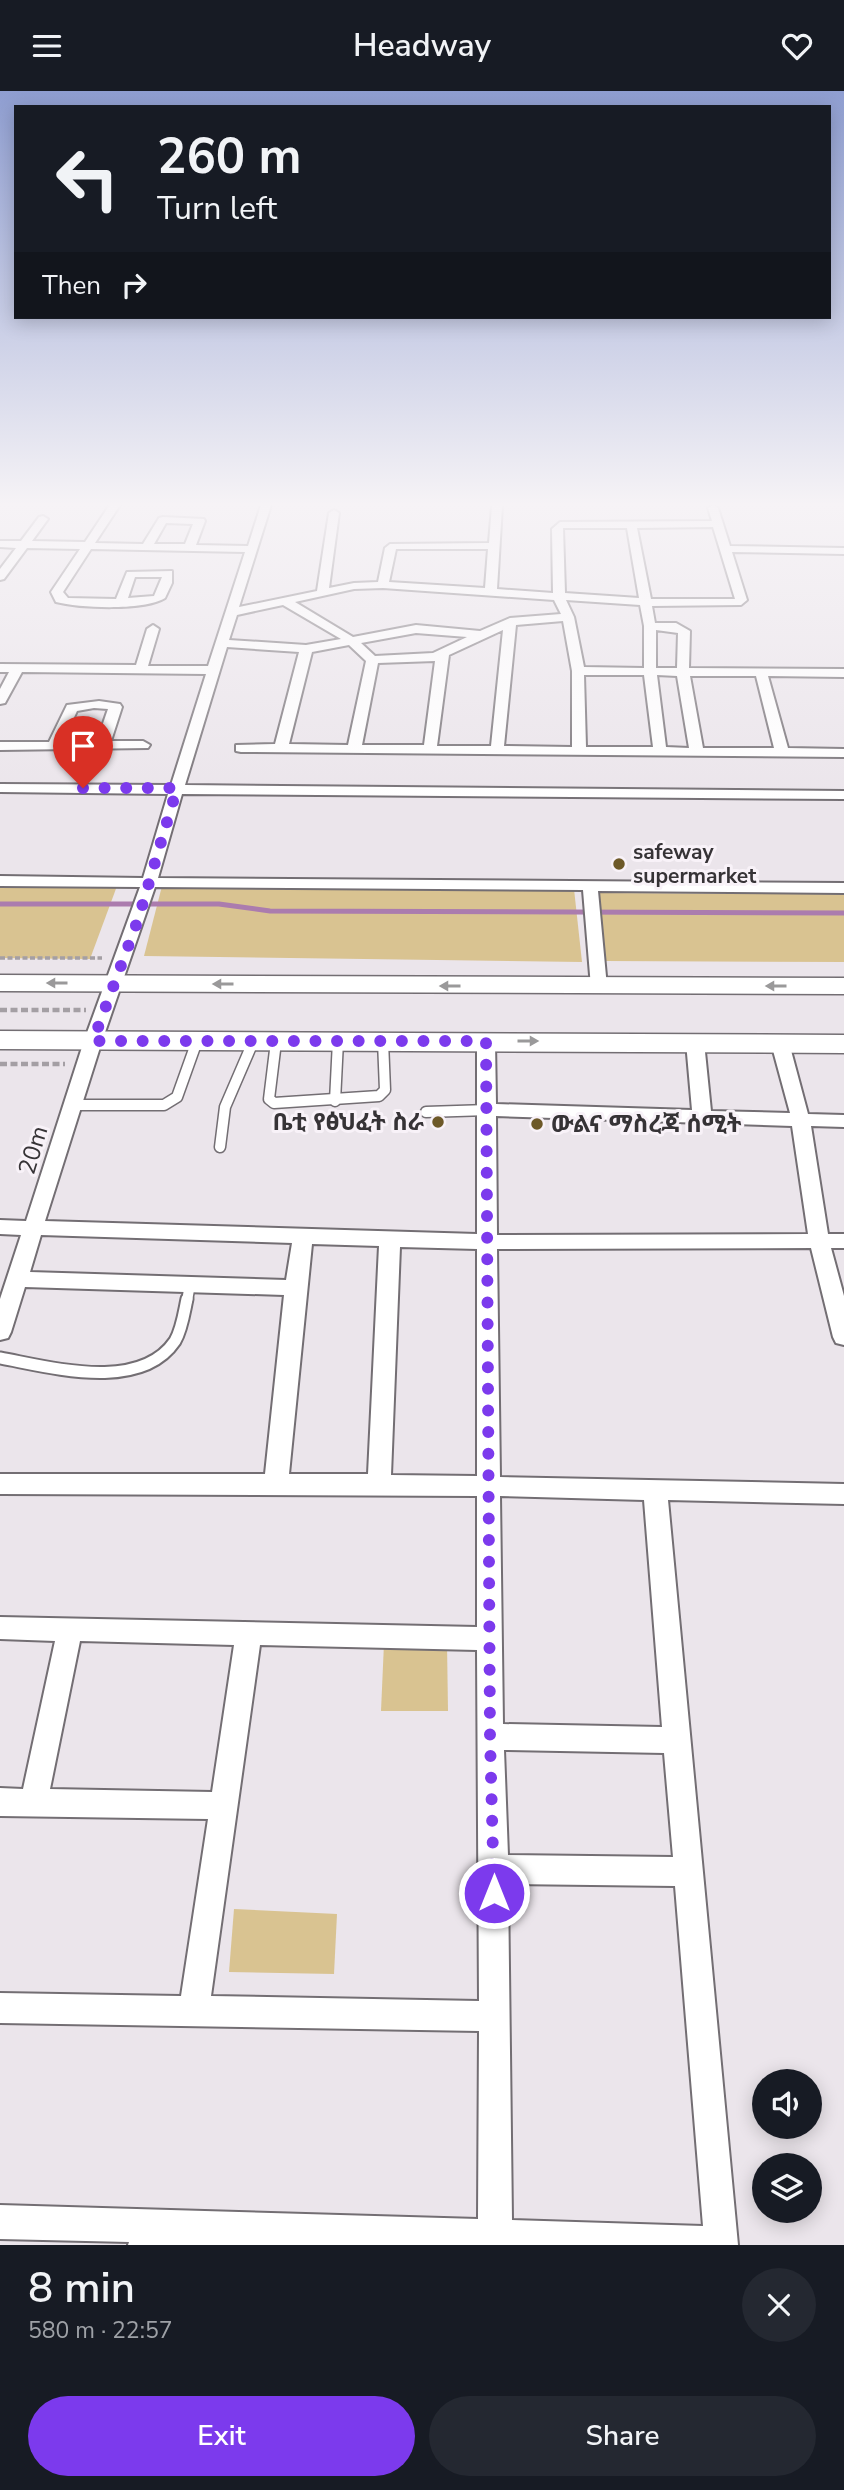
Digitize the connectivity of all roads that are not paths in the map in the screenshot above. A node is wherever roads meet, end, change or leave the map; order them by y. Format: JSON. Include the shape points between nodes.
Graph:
{"nodes":[{"id":1,"x":645,"y":602,"type":"edge"},
{"id":2,"x":237,"y":603,"type":"edge"},
{"id":3,"x":277,"y":603,"type":"edge"},
{"id":4,"x":287,"y":603,"type":"edge"},
{"id":5,"x":561,"y":603,"type":"edge"},
{"id":6,"x":694,"y":603,"type":"edge"},
{"id":7,"x":740,"y":603,"type":"edge"},
{"id":8,"x":234,"y":612,"type":"junction"},
{"id":9,"x":568,"y":617,"type":"junction"},
{"id":10,"x":510,"y":622,"type":"junction"},
{"id":11,"x":650,"y":626,"type":"junction"},
{"id":12,"x":153,"y":629,"type":"dead end"},
{"id":13,"x":481,"y":635,"type":"junction"},
{"id":14,"x":349,"y":640,"type":"junction"},
{"id":15,"x":224,"y":643,"type":"junction"},
{"id":16,"x":306,"y":649,"type":"junction"},
{"id":17,"x":443,"y":655,"type":"junction"},
{"id":18,"x":372,"y":660,"type":"junction"},
{"id":19,"x":0,"y":668,"type":"edge"},
{"id":20,"x":18,"y":668,"type":"junction"},
{"id":21,"x":141,"y":670,"type":"junction"},
{"id":22,"x":214,"y":670,"type":"junction"},
{"id":23,"x":578,"y":671,"type":"junction"},
{"id":24,"x":650,"y":671,"type":"junction"},
{"id":25,"x":682,"y":672,"type":"junction"},
{"id":26,"x":761,"y":673,"type":"junction"},
{"id":27,"x":844,"y":673,"type":"edge"},
{"id":28,"x":0,"y":700,"type":"edge"},
{"id":29,"x":54,"y":745,"type":"junction"},
{"id":30,"x":103,"y":745,"type":"junction"},
{"id":31,"x":143,"y":745,"type":"dead end"},
{"id":32,"x":0,"y":746,"type":"edge"},
{"id":33,"x":242,"y":748,"type":"dead end"},
{"id":34,"x":281,"y":748,"type":"junction"},
{"id":35,"x":354,"y":749,"type":"junction"},
{"id":36,"x":430,"y":749,"type":"junction"},
{"id":37,"x":497,"y":750,"type":"junction"},
{"id":38,"x":579,"y":751,"type":"junction"},
{"id":39,"x":660,"y":752,"type":"junction"},
{"id":40,"x":697,"y":752,"type":"junction"},
{"id":41,"x":782,"y":753,"type":"junction"},
{"id":42,"x":844,"y":753,"type":"edge"},
{"id":43,"x":0,"y":788,"type":"edge"},
{"id":44,"x":177,"y":788,"type":"junction"},
{"id":45,"x":844,"y":795,"type":"edge"},
{"id":46,"x":0,"y":881,"type":"edge"},
{"id":47,"x":590,"y":886,"type":"junction"},
{"id":48,"x":844,"y":888,"type":"edge"},
{"id":49,"x":147,"y":889,"type":"junction"},
{"id":50,"x":0,"y":983,"type":"edge"},
{"id":51,"x":114,"y":983,"type":"junction"},
{"id":52,"x":844,"y":986,"type":"edge"},
{"id":53,"x":599,"y":987,"type":"junction"},
{"id":54,"x":0,"y":1040,"type":"edge"},
{"id":55,"x":197,"y":1041,"type":"junction"},
{"id":56,"x":338,"y":1041,"type":"junction"},
{"id":57,"x":383,"y":1041,"type":"junction"},
{"id":58,"x":486,"y":1041,"type":"junction"},
{"id":59,"x":264,"y":1042,"type":"junction"},
{"id":60,"x":695,"y":1042,"type":"junction"},
{"id":61,"x":780,"y":1043,"type":"junction"},
{"id":62,"x":844,"y":1044,"type":"edge"},
{"id":63,"x":90,"y":1052,"type":"junction"},
{"id":64,"x":335,"y":1101,"type":"junction"},
{"id":65,"x":72,"y":1105,"type":"junction"},
{"id":66,"x":488,"y":1110,"type":"junction"},
{"id":67,"x":426,"y":1112,"type":"dead end"},
{"id":68,"x":702,"y":1117,"type":"junction"},
{"id":69,"x":801,"y":1121,"type":"junction"},
{"id":70,"x":844,"y":1121,"type":"edge"},
{"id":71,"x":220,"y":1147,"type":"dead end"},
{"id":72,"x":0,"y":1227,"type":"edge"},
{"id":73,"x":34,"y":1228,"type":"junction"},
{"id":74,"x":303,"y":1235,"type":"junction"},
{"id":75,"x":390,"y":1237,"type":"junction"},
{"id":76,"x":819,"y":1240,"type":"junction"},
{"id":77,"x":844,"y":1241,"type":"edge"},
{"id":78,"x":487,"y":1242,"type":"junction"},
{"id":79,"x":17,"y":1279,"type":"junction"},
{"id":80,"x":190,"y":1284,"type":"junction"},
{"id":81,"x":295,"y":1288,"type":"junction"},
{"id":82,"x":843,"y":1326,"type":"edge"},
{"id":83,"x":0,"y":1332,"type":"edge"},
{"id":84,"x":0,"y":1357,"type":"edge"},
{"id":85,"x":0,"y":1484,"type":"edge"},
{"id":86,"x":276,"y":1484,"type":"junction"},
{"id":87,"x":379,"y":1484,"type":"junction"},
{"id":88,"x":488,"y":1486,"type":"junction"},
{"id":89,"x":655,"y":1490,"type":"junction"},
{"id":90,"x":844,"y":1494,"type":"edge"},
{"id":91,"x":0,"y":1628,"type":"edge"},
{"id":92,"x":70,"y":1629,"type":"junction"},
{"id":93,"x":249,"y":1633,"type":"junction"},
{"id":94,"x":490,"y":1639,"type":"junction"},
{"id":95,"x":490,"y":1737,"type":"junction"},
{"id":96,"x":677,"y":1739,"type":"junction"},
{"id":97,"x":0,"y":1802,"type":"edge"},
{"id":98,"x":34,"y":1803,"type":"junction"},
{"id":99,"x":224,"y":1806,"type":"junction"},
{"id":100,"x":494,"y":1869,"type":"junction"},
{"id":101,"x":688,"y":1872,"type":"junction"},
{"id":102,"x":0,"y":2008,"type":"edge"},
{"id":103,"x":194,"y":2011,"type":"junction"},
{"id":104,"x":494,"y":2015,"type":"junction"},
{"id":105,"x":0,"y":2222,"type":"edge"},
{"id":106,"x":147,"y":2236,"type":"edge"},
{"id":107,"x":495,"y":2241,"type":"edge"},
{"id":108,"x":721,"y":2244,"type":"edge"}],
"edges":[{"from":1,"to":11,"type":"street"},
{"from":2,"to":8,"type":"street","name":"20m"},
{"from":3,"to":8,"type":"street"},
{"from":4,"to":14,"type":"street"},
{"from":5,"to":9,"type":"street"},
{"from":6,"to":7,"type":"street"},
{"from":8,"to":15,"type":"street","name":"20m"},
{"from":9,"to":10,"type":"street"},
{"from":9,"to":23,"type":"street"},
{"from":10,"to":13,"type":"street"},
{"from":10,"to":37,"type":"street"},
{"from":11,"to":24,"type":"street"},
{"from":11,"to":25,"type":"street","via":[[684,631]]},
{"from":12,"to":21,"type":"street"},
{"from":13,"to":14,"type":"street","via":[[416,629]]},
{"from":13,"to":17,"type":"street"},
{"from":14,"to":16,"type":"street"},
{"from":14,"to":18,"type":"street"},
{"from":15,"to":16,"type":"street"},
{"from":15,"to":22,"type":"street","name":"20m"},
{"from":16,"to":34,"type":"street"},
{"from":17,"to":18,"type":"street"},
{"from":17,"to":36,"type":"street"},
{"from":18,"to":35,"type":"street"},
{"from":19,"to":20,"type":"street"},
{"from":20,"to":21,"type":"street"},
{"from":20,"to":28,"type":"street"},
{"from":21,"to":22,"type":"street"},
{"from":22,"to":44,"type":"street","name":"20m"},
{"from":23,"to":24,"type":"street"},
{"from":23,"to":38,"type":"street"},
{"from":24,"to":25,"type":"street"},
{"from":24,"to":39,"type":"street"},
{"from":25,"to":26,"type":"street"},
{"from":25,"to":40,"type":"street"},
{"from":26,"to":27,"type":"street"},
{"from":26,"to":41,"type":"street"},
{"from":29,"to":30,"type":"street"},
{"from":29,"to":30,"type":"street","via":[[72,708],[110,705],[115,707]]},
{"from":29,"to":32,"type":"street"},
{"from":30,"to":31,"type":"street"},
{"from":33,"to":34,"type":"street"},
{"from":34,"to":35,"type":"street"},
{"from":35,"to":36,"type":"street"},
{"from":36,"to":37,"type":"street"},
{"from":37,"to":38,"type":"street"},
{"from":38,"to":39,"type":"street"},
{"from":39,"to":40,"type":"street"},
{"from":40,"to":41,"type":"street"},
{"from":41,"to":42,"type":"street"},
{"from":43,"to":44,"type":"street"},
{"from":44,"to":45,"type":"street"},
{"from":44,"to":49,"type":"street","name":"20m"},
{"from":46,"to":49,"type":"street"},
{"from":47,"to":48,"type":"street"},
{"from":47,"to":49,"type":"street"},
{"from":47,"to":53,"type":"street"},
{"from":49,"to":51,"type":"street","name":"20m"},
{"from":51,"to":50,"type":"main road","one_way":true},
{"from":53,"to":51,"type":"main road","one_way":true},
{"from":51,"to":63,"type":"street","name":"20m"},
{"from":52,"to":53,"type":"main road","one_way":true},
{"from":54,"to":63,"type":"main road"},
{"from":55,"to":59,"type":"main road"},
{"from":55,"to":63,"type":"main road"},
{"from":55,"to":65,"type":"lane","via":[[177,1097],[164,1105]]},
{"from":56,"to":57,"type":"main road"},
{"from":56,"to":59,"type":"main road"},
{"from":56,"to":64,"type":"lane"},
{"from":57,"to":58,"type":"main road"},
{"from":57,"to":64,"type":"lane","via":[[385,1090],[379,1096]]},
{"from":58,"to":60,"type":"main road","one_way":true},
{"from":58,"to":66,"type":"street"},
{"from":59,"to":64,"type":"lane","via":[[274,1103]]},
{"from":59,"to":71,"type":"lane","via":[[225,1107]]},
{"from":60,"to":61,"type":"main road"},
{"from":60,"to":68,"type":"street"},
{"from":61,"to":62,"type":"main road"},
{"from":61,"to":69,"type":"street"},
{"from":63,"to":65,"type":"street","name":"20m"},
{"from":65,"to":73,"type":"street","name":"20m"},
{"from":66,"to":67,"type":"lane"},
{"from":66,"to":68,"type":"street"},
{"from":66,"to":78,"type":"street"},
{"from":68,"to":69,"type":"street"},
{"from":69,"to":70,"type":"street"},
{"from":69,"to":76,"type":"street"},
{"from":72,"to":73,"type":"street"},
{"from":73,"to":74,"type":"street"},
{"from":73,"to":79,"type":"street","name":"20m"},
{"from":74,"to":75,"type":"street"},
{"from":74,"to":81,"type":"street"},
{"from":75,"to":78,"type":"street"},
{"from":75,"to":87,"type":"street"},
{"from":76,"to":77,"type":"street"},
{"from":76,"to":78,"type":"street"},
{"from":76,"to":82,"type":"street"},
{"from":78,"to":88,"type":"street"},
{"from":79,"to":80,"type":"street"},
{"from":79,"to":83,"type":"street","name":"20m"},
{"from":80,"to":81,"type":"street"},
{"from":80,"to":84,"type":"lane","via":[[175,1341],[159,1358],[130,1370],[90,1372]]},
{"from":81,"to":86,"type":"street"},
{"from":85,"to":86,"type":"street"},
{"from":86,"to":87,"type":"street"},
{"from":87,"to":88,"type":"street"},
{"from":88,"to":89,"type":"street"},
{"from":88,"to":94,"type":"street"},
{"from":89,"to":90,"type":"street"},
{"from":89,"to":96,"type":"street"},
{"from":91,"to":92,"type":"street"},
{"from":92,"to":93,"type":"street"},
{"from":92,"to":98,"type":"street"},
{"from":93,"to":94,"type":"street"},
{"from":93,"to":99,"type":"street"},
{"from":94,"to":95,"type":"street"},
{"from":95,"to":96,"type":"street"},
{"from":95,"to":100,"type":"street"},
{"from":96,"to":101,"type":"street"},
{"from":97,"to":98,"type":"street"},
{"from":98,"to":99,"type":"street"},
{"from":99,"to":103,"type":"street"},
{"from":100,"to":101,"type":"street"},
{"from":100,"to":104,"type":"street"},
{"from":101,"to":108,"type":"street"},
{"from":102,"to":103,"type":"street"},
{"from":103,"to":104,"type":"street"},
{"from":104,"to":107,"type":"street"},
{"from":105,"to":106,"type":"street"},
{"from":106,"to":107,"type":"street"},
{"from":107,"to":108,"type":"street"}]}
